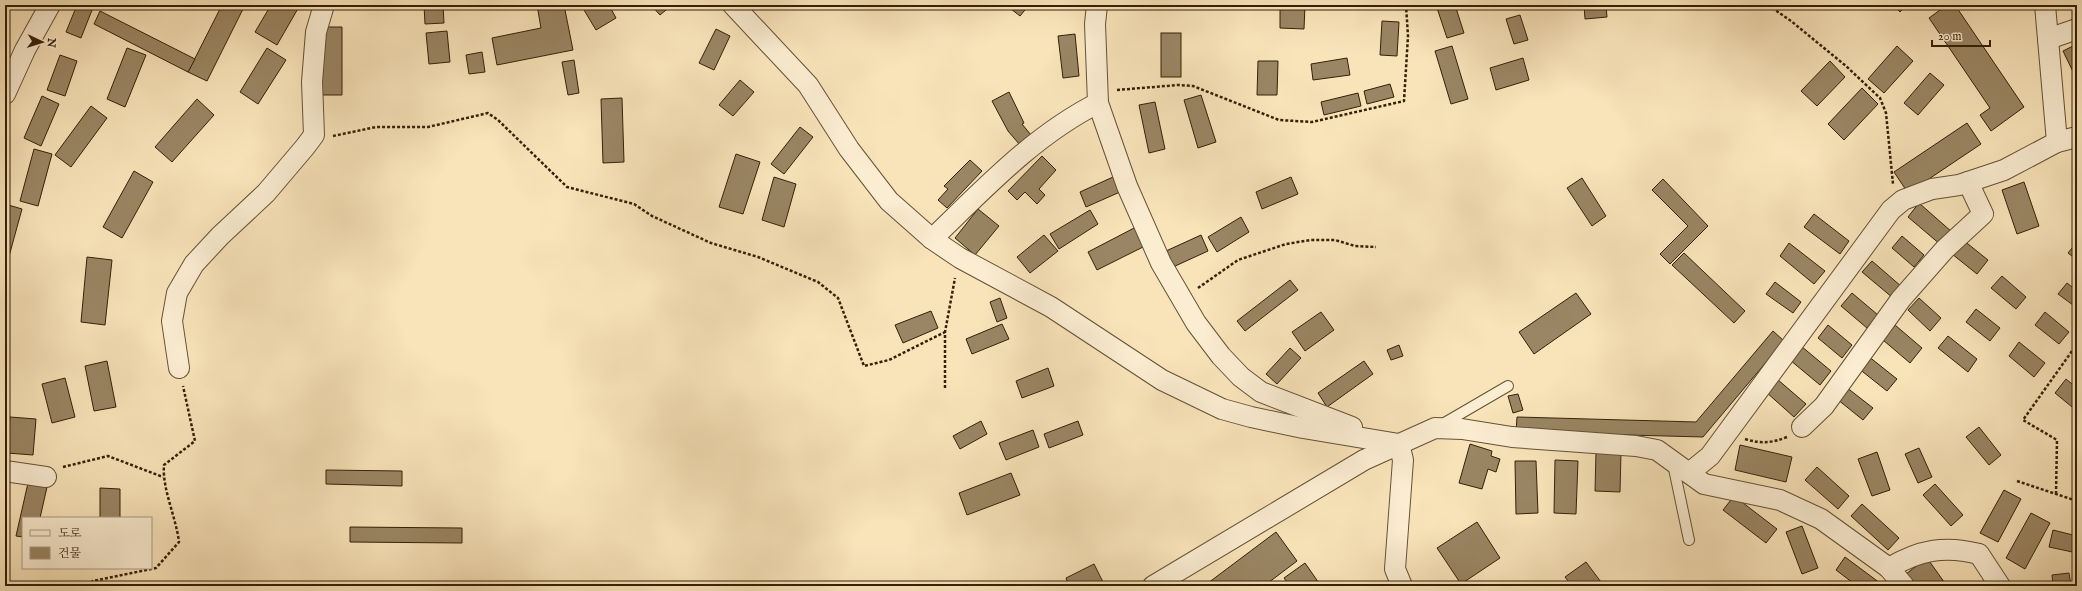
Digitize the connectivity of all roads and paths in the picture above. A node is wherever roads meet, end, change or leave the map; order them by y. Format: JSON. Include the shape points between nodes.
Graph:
{"nodes":[{"id":1,"x":50,"y":5,"type":"edge"},
{"id":2,"x":324,"y":5,"type":"edge"},
{"id":3,"x":733,"y":5,"type":"edge"},
{"id":4,"x":1097,"y":5,"type":"edge"},
{"id":5,"x":1406,"y":5,"type":"edge"},
{"id":6,"x":1768,"y":5,"type":"edge"},
{"id":7,"x":2045,"y":5,"type":"edge"},
{"id":8,"x":2077,"y":29,"type":"edge"},
{"id":9,"x":2048,"y":39,"type":"junction"},
{"id":10,"x":5,"y":94,"type":"edge"},
{"id":11,"x":1098,"y":97,"type":"junction"},
{"id":12,"x":314,"y":134,"type":"junction"},
{"id":13,"x":2077,"y":137,"type":"edge"},
{"id":14,"x":2057,"y":142,"type":"junction"},
{"id":15,"x":1968,"y":182,"type":"junction"},
{"id":16,"x":1895,"y":207,"type":"junction"},
{"id":17,"x":932,"y":239,"type":"junction"},
{"id":18,"x":1376,"y":247,"type":"dead end"},
{"id":19,"x":960,"y":258,"type":"junction"},
{"id":20,"x":1182,"y":299,"type":"junction"},
{"id":21,"x":945,"y":332,"type":"junction"},
{"id":22,"x":2077,"y":344,"type":"edge"},
{"id":23,"x":179,"y":368,"type":"joint"},
{"id":24,"x":1508,"y":386,"type":"dead end"},
{"id":25,"x":945,"y":388,"type":"dead end"},
{"id":26,"x":1802,"y":427,"type":"joint"},
{"id":27,"x":1436,"y":428,"type":"junction"},
{"id":28,"x":1726,"y":434,"type":"junction"},
{"id":29,"x":1399,"y":444,"type":"junction"},
{"id":30,"x":1673,"y":462,"type":"junction"},
{"id":31,"x":5,"y":471,"type":"edge"},
{"id":32,"x":1689,"y":473,"type":"junction"},
{"id":33,"x":46,"y":476,"type":"joint"},
{"id":34,"x":163,"y":477,"type":"junction"},
{"id":35,"x":2017,"y":481,"type":"dead end"},
{"id":36,"x":2056,"y":494,"type":"junction"},
{"id":37,"x":2077,"y":502,"type":"edge"},
{"id":38,"x":1690,"y":540,"type":"dead end"},
{"id":39,"x":1889,"y":568,"type":"junction"},
{"id":40,"x":151,"y":569,"type":"edge"},
{"id":41,"x":152,"y":569,"type":"edge"},
{"id":42,"x":88,"y":586,"type":"edge"},
{"id":43,"x":1152,"y":586,"type":"edge"},
{"id":44,"x":1402,"y":586,"type":"edge"},
{"id":45,"x":1904,"y":586,"type":"edge"},
{"id":46,"x":2000,"y":586,"type":"edge"}],
"edges":[{"from":1,"to":10,"type":"street","via":[[25,50]]},
{"from":2,"to":12,"type":"street","via":[[316,32],[312,82]]},
{"from":3,"to":17,"type":"street","via":[[808,85],[849,149],[889,201]]},
{"from":4,"to":11,"type":"street","via":[[1095,24]]},
{"from":5,"to":11,"type":"path","via":[[1408,36],[1404,101],[1312,122],[1279,120],[1193,86],[1152,86]]},
{"from":6,"to":16,"type":"path","via":[[1792,21],[1880,98],[1886,113]]},
{"from":7,"to":9,"type":"street"},
{"from":8,"to":9,"type":"street"},
{"from":9,"to":14,"type":"street"},
{"from":11,"to":17,"type":"street","via":[[1005,168]]},
{"from":11,"to":20,"type":"street","via":[[1127,186],[1161,263]]},
{"from":12,"to":21,"type":"path","via":[[325,138],[376,127],[428,127],[488,113],[567,187],[634,204],[652,216],[712,243],[758,257],[818,282],[838,298],[864,366],[889,360]]},
{"from":12,"to":23,"type":"street","via":[[266,193],[194,264],[177,293],[172,321]]},
{"from":13,"to":14,"type":"street"},
{"from":14,"to":15,"type":"street","via":[[2004,170]]},
{"from":15,"to":16,"type":"street","via":[[1932,189],[1903,200]]},
{"from":15,"to":26,"type":"street","via":[[1983,214],[1945,249],[1901,299],[1824,406]]},
{"from":16,"to":28,"type":"street"},
{"from":17,"to":19,"type":"street"},
{"from":18,"to":20,"type":"path","via":[[1355,246],[1335,240],[1286,244],[1238,260]]},
{"from":19,"to":21,"type":"path"},
{"from":19,"to":29,"type":"street","via":[[1051,307],[1162,380],[1222,408],[1303,428]]},
{"from":20,"to":29,"type":"street","via":[[1196,323],[1222,356],[1241,378],[1261,392]]},
{"from":21,"to":25,"type":"path"},
{"from":22,"to":36,"type":"path","via":[[2022,420],[2057,440]]},
{"from":23,"to":34,"type":"path","via":[[195,441],[164,465]]},
{"from":24,"to":27,"type":"lane"},
{"from":26,"to":28,"type":"path","via":[[1773,443],[1756,442]]},
{"from":27,"to":29,"type":"street"},
{"from":27,"to":30,"type":"street","via":[[1462,429],[1512,437],[1636,446],[1657,450]]},
{"from":28,"to":32,"type":"street","via":[[1710,456]]},
{"from":29,"to":43,"type":"street","via":[[1313,488]]},
{"from":29,"to":44,"type":"street","via":[[1403,460],[1395,569]]},
{"from":30,"to":32,"type":"street"},
{"from":30,"to":38,"type":"lane"},
{"from":31,"to":33,"type":"street"},
{"from":32,"to":39,"type":"street","via":[[1704,484],[1780,500],[1821,519]]},
{"from":33,"to":34,"type":"path","via":[[48,470],[108,456]]},
{"from":34,"to":41,"type":"path","via":[[179,542],[156,568]]},
{"from":35,"to":36,"type":"path"},
{"from":36,"to":37,"type":"path"},
{"from":39,"to":45,"type":"street"},
{"from":39,"to":46,"type":"street","via":[[1909,556],[1932,550],[1964,550],[1979,554]]},
{"from":40,"to":42,"type":"path","via":[[93,581]]}]}
